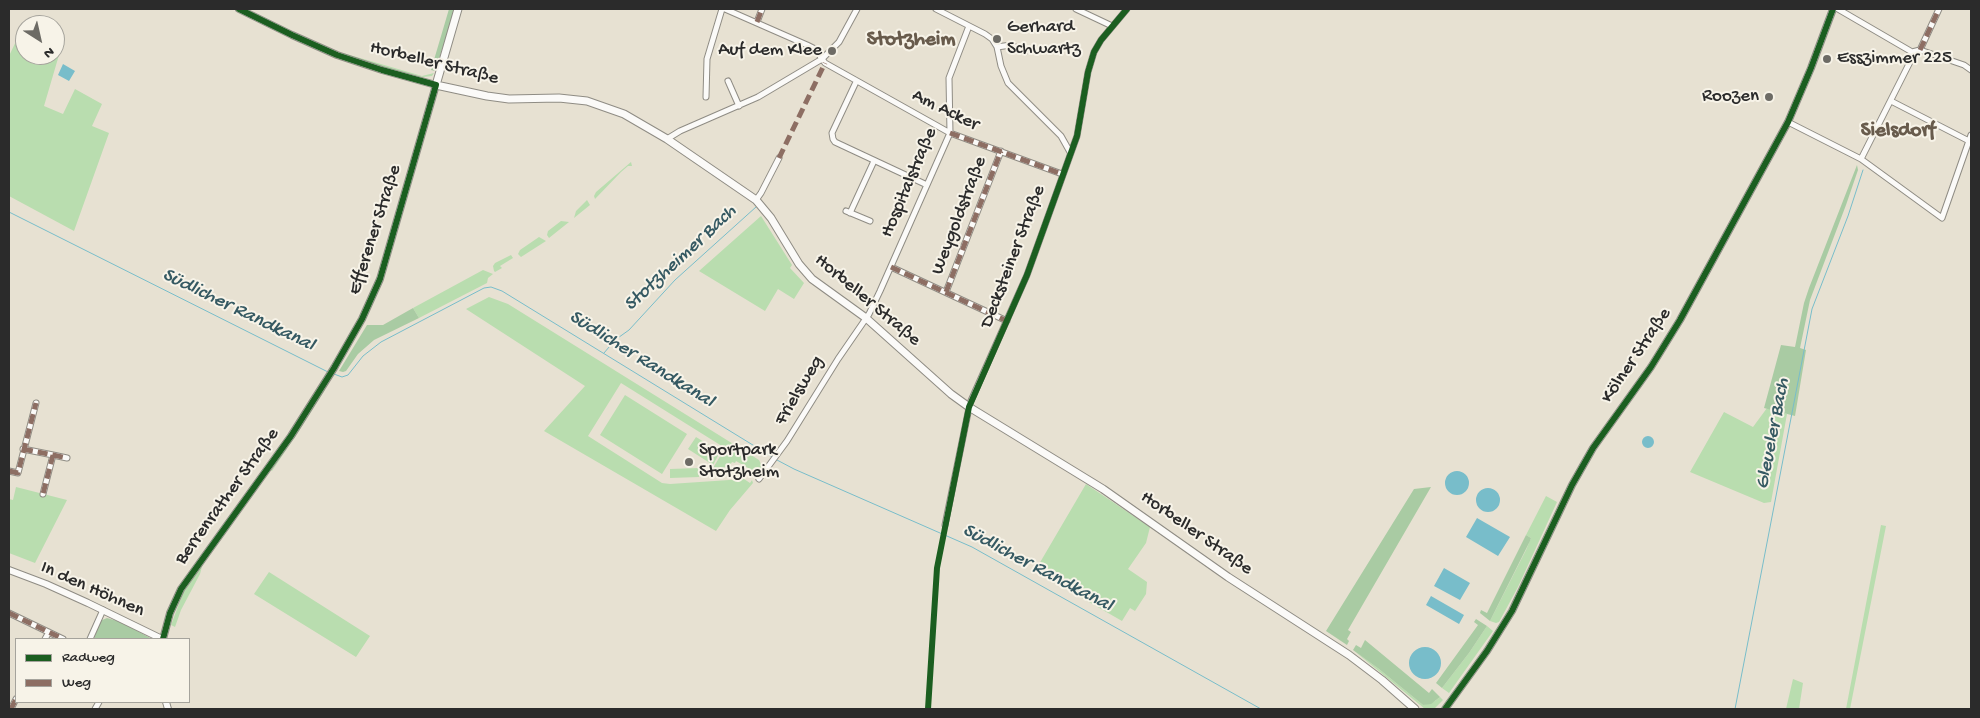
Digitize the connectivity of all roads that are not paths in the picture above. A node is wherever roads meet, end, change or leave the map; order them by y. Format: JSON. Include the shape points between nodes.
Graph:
{"nodes":[{"id":1,"x":239,"y":9,"type":"edge"},
{"id":2,"x":458,"y":9,"type":"edge"},
{"id":3,"x":723,"y":9,"type":"edge"},
{"id":4,"x":762,"y":9,"type":"edge"},
{"id":5,"x":857,"y":9,"type":"edge"},
{"id":6,"x":936,"y":9,"type":"edge"},
{"id":7,"x":1076,"y":9,"type":"edge"},
{"id":8,"x":1128,"y":9,"type":"edge"},
{"id":9,"x":1832,"y":9,"type":"edge"},
{"id":10,"x":1838,"y":9,"type":"edge"},
{"id":11,"x":1938,"y":10,"type":"edge"},
{"id":12,"x":757,"y":22,"type":"junction"},
{"id":13,"x":969,"y":26,"type":"junction"},
{"id":14,"x":1112,"y":26,"type":"junction"},
{"id":15,"x":998,"y":47,"type":"junction"},
{"id":16,"x":1920,"y":50,"type":"junction"},
{"id":17,"x":1025,"y":52,"type":"dead end"},
{"id":18,"x":1912,"y":52,"type":"junction"},
{"id":19,"x":822,"y":59,"type":"junction"},
{"id":20,"x":1971,"y":70,"type":"edge"},
{"id":21,"x":728,"y":81,"type":"dead end"},
{"id":22,"x":856,"y":82,"type":"junction"},
{"id":23,"x":436,"y":85,"type":"junction"},
{"id":24,"x":706,"y":97,"type":"dead end"},
{"id":25,"x":1891,"y":101,"type":"junction"},
{"id":26,"x":739,"y":106,"type":"junction"},
{"id":27,"x":1788,"y":122,"type":"junction"},
{"id":28,"x":950,"y":133,"type":"junction"},
{"id":29,"x":1061,"y":136,"type":"junction"},
{"id":30,"x":1077,"y":136,"type":"junction"},
{"id":31,"x":1970,"y":138,"type":"edge"},
{"id":32,"x":667,"y":139,"type":"junction"},
{"id":33,"x":1001,"y":151,"type":"junction"},
{"id":34,"x":1070,"y":152,"type":"junction"},
{"id":35,"x":779,"y":158,"type":"dead end"},
{"id":36,"x":1861,"y":159,"type":"junction"},
{"id":37,"x":874,"y":161,"type":"junction"},
{"id":38,"x":1062,"y":174,"type":"junction"},
{"id":39,"x":926,"y":185,"type":"junction"},
{"id":40,"x":756,"y":200,"type":"junction"},
{"id":41,"x":870,"y":221,"type":"dead end"},
{"id":42,"x":891,"y":267,"type":"junction"},
{"id":43,"x":946,"y":292,"type":"junction"},
{"id":44,"x":866,"y":318,"type":"junction"},
{"id":45,"x":1007,"y":321,"type":"junction"},
{"id":46,"x":328,"y":378,"type":"joint"},
{"id":47,"x":36,"y":403,"type":"dead end"},
{"id":48,"x":969,"y":407,"type":"junction"},
{"id":49,"x":23,"y":449,"type":"junction"},
{"id":50,"x":53,"y":455,"type":"junction"},
{"id":51,"x":67,"y":458,"type":"dead end"},
{"id":52,"x":9,"y":471,"type":"edge"},
{"id":53,"x":759,"y":479,"type":"dead end"},
{"id":54,"x":43,"y":494,"type":"dead end"},
{"id":55,"x":946,"y":525,"type":"dead end"},
{"id":56,"x":9,"y":570,"type":"edge"},
{"id":57,"x":103,"y":610,"type":"junction"},
{"id":58,"x":9,"y":613,"type":"edge"},
{"id":59,"x":49,"y":632,"type":"junction"},
{"id":60,"x":46,"y":638,"type":"edge"},
{"id":61,"x":61,"y":638,"type":"edge"},
{"id":62,"x":90,"y":638,"type":"edge"},
{"id":63,"x":160,"y":638,"type":"edge"},
{"id":64,"x":162,"y":638,"type":"edge"},
{"id":65,"x":1415,"y":709,"type":"edge"},
{"id":66,"x":1445,"y":709,"type":"edge"}],
"edges":[{"from":1,"to":23,"type":"street","name":"Horbeller Straße","via":[[338,55]]},
{"from":2,"to":23,"type":"main road","name":"Efferener Straße"},
{"from":3,"to":12,"type":"street"},
{"from":3,"to":24,"type":"street","via":[[707,59]]},
{"from":4,"to":12,"type":"street"},
{"from":5,"to":19,"type":"street","via":[[839,42]]},
{"from":6,"to":13,"type":"street"},
{"from":7,"to":14,"type":"street"},
{"from":8,"to":14,"type":"street","name":"Decksteiner Straße"},
{"from":9,"to":27,"type":"street","name":"Kölner Straße"},
{"from":10,"to":18,"type":"street"},
{"from":11,"to":16,"type":"street"},
{"from":12,"to":19,"type":"street","via":[[816,49]]},
{"from":13,"to":15,"type":"street","via":[[985,34]]},
{"from":13,"to":28,"type":"street","name":"Hospitalstraße","via":[[949,78]]},
{"from":14,"to":30,"type":"street","name":"Decksteiner Straße","via":[[1092,58]]},
{"from":15,"to":17,"type":"street","via":[[1011,45]]},
{"from":15,"to":29,"type":"street","via":[[1008,83]]},
{"from":16,"to":18,"type":"street"},
{"from":16,"to":20,"type":"street"},
{"from":18,"to":25,"type":"street"},
{"from":19,"to":22,"type":"street","name":"Am Acker"},
{"from":19,"to":26,"type":"street"},
{"from":21,"to":26,"type":"street"},
{"from":22,"to":28,"type":"street","name":"Am Acker"},
{"from":22,"to":37,"type":"street","via":[[832,136],[835,142]]},
{"from":23,"to":32,"type":"main road","name":"Horbeller Straße","via":[[509,99],[587,101],[624,114]]},
{"from":23,"to":46,"type":"street","name":"Efferener Straße","via":[[380,279],[362,319]]},
{"from":25,"to":31,"type":"street"},
{"from":25,"to":36,"type":"street"},
{"from":26,"to":32,"type":"street"},
{"from":27,"to":36,"type":"street"},
{"from":27,"to":66,"type":"street","name":"Kölner Straße","via":[[1672,334],[1582,466],[1512,611],[1479,664]]},
{"from":28,"to":33,"type":"street","name":"Am Acker"},
{"from":28,"to":39,"type":"street","name":"Hospitalstraße"},
{"from":29,"to":30,"type":"street"},
{"from":29,"to":34,"type":"street"},
{"from":30,"to":34,"type":"street","name":"Decksteiner Straße"},
{"from":31,"to":36,"type":"street","via":[[1942,218]]},
{"from":32,"to":40,"type":"main road","name":"Horbeller Straße"},
{"from":33,"to":38,"type":"street","name":"Am Acker"},
{"from":33,"to":43,"type":"street","name":"Weygoldstraße"},
{"from":34,"to":38,"type":"street","name":"Decksteiner Straße"},
{"from":35,"to":40,"type":"street"},
{"from":37,"to":39,"type":"street"},
{"from":37,"to":41,"type":"street","via":[[848,212]]},
{"from":38,"to":45,"type":"street","name":"Decksteiner Straße","via":[[1027,275]]},
{"from":39,"to":42,"type":"street","name":"Hospitalstraße"},
{"from":40,"to":44,"type":"main road","name":"Horbeller Straße","via":[[812,279]]},
{"from":42,"to":43,"type":"street"},
{"from":42,"to":44,"type":"street","name":"Hospitalstraße"},
{"from":43,"to":45,"type":"street"},
{"from":44,"to":48,"type":"main road","name":"Horbeller Straße"},
{"from":44,"to":53,"type":"street","name":"Frielsweg","via":[[780,452]]},
{"from":45,"to":48,"type":"street","name":"Decksteiner Straße"},
{"from":46,"to":64,"type":"street","name":"Berrenrather Straße","via":[[267,471],[182,589]]},
{"from":47,"to":49,"type":"street"},
{"from":48,"to":55,"type":"street","name":"Decksteiner Straße"},
{"from":48,"to":65,"type":"main road","name":"Horbeller Straße","via":[[1103,489],[1228,577],[1349,655]]},
{"from":49,"to":50,"type":"street"},
{"from":49,"to":52,"type":"street","via":[[18,473]]},
{"from":50,"to":51,"type":"street"},
{"from":50,"to":54,"type":"street"},
{"from":56,"to":57,"type":"street","name":"In den Höhnen"},
{"from":57,"to":62,"type":"street"},
{"from":57,"to":63,"type":"street","name":"In den Höhnen"},
{"from":58,"to":59,"type":"street"},
{"from":59,"to":60,"type":"street"},
{"from":59,"to":61,"type":"street"}]}
